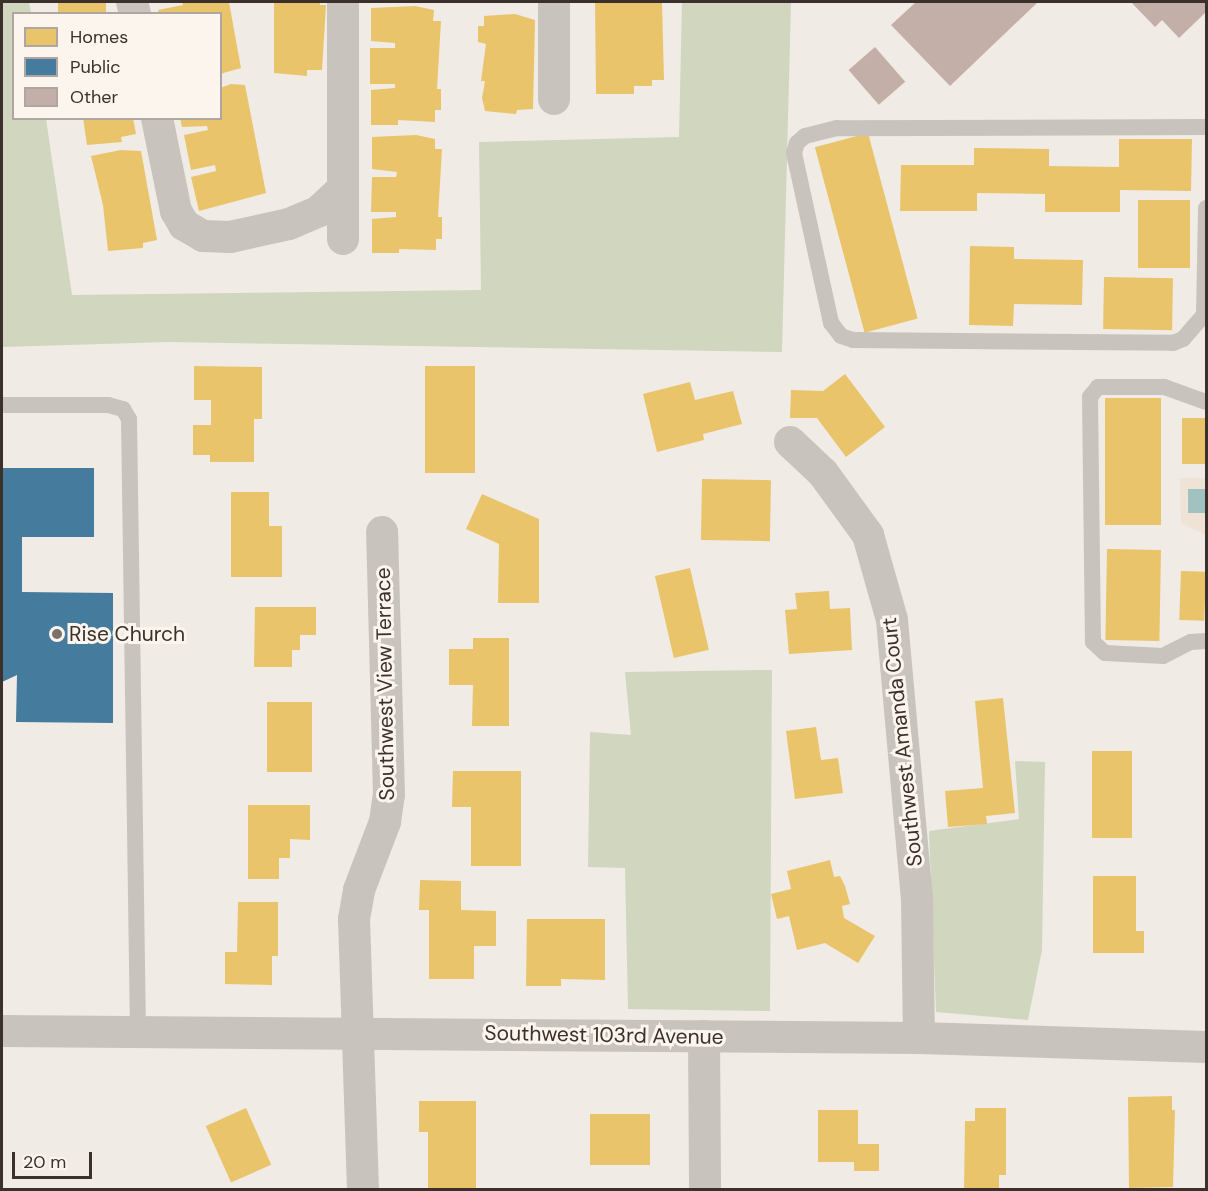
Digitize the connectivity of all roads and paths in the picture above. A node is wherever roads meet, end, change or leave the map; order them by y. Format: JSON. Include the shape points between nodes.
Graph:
{"nodes":[{"id":1,"x":343,"y":2,"type":"edge"},
{"id":2,"x":554,"y":2,"type":"edge"},
{"id":3,"x":554,"y":99,"type":"dead end"},
{"id":4,"x":157,"y":120,"type":"edge"},
{"id":5,"x":1206,"y":127,"type":"edge"},
{"id":6,"x":343,"y":189,"type":"junction"},
{"id":7,"x":1206,"y":208,"type":"edge"},
{"id":8,"x":343,"y":239,"type":"dead end"},
{"id":9,"x":1206,"y":402,"type":"edge"},
{"id":10,"x":2,"y":405,"type":"edge"},
{"id":11,"x":790,"y":442,"type":"dead end"},
{"id":12,"x":382,"y":532,"type":"dead end"},
{"id":13,"x":1206,"y":641,"type":"edge"},
{"id":14,"x":2,"y":1031,"type":"edge"},
{"id":15,"x":138,"y":1032,"type":"junction"},
{"id":16,"x":360,"y":1033,"type":"junction"},
{"id":17,"x":704,"y":1036,"type":"junction"},
{"id":18,"x":919,"y":1038,"type":"junction"},
{"id":19,"x":1206,"y":1047,"type":"edge"},
{"id":20,"x":363,"y":1190,"type":"edge"},
{"id":21,"x":705,"y":1190,"type":"edge"}],
"edges":[{"from":1,"to":6,"type":"street"},
{"from":2,"to":3,"type":"street"},
{"from":4,"to":6,"type":"street","via":[[176,211],[184,225],[203,236],[230,237],[289,224],[319,211]]},
{"from":5,"to":7,"type":"lane","via":[[837,128],[805,136],[794,153],[831,323],[841,336],[853,340],[1173,343],[1183,339],[1204,315]]},
{"from":6,"to":8,"type":"street"},
{"from":9,"to":13,"type":"lane","via":[[1164,387],[1098,387],[1090,397],[1093,642],[1105,653],[1163,656],[1191,642]]},
{"from":10,"to":15,"type":"lane","via":[[108,405],[123,409],[129,419]]},
{"from":11,"to":18,"type":"street","name":"Southwest Amanda Court","via":[[823,472],[868,535],[892,620],[917,899]]},
{"from":12,"to":16,"type":"street","name":"Southwest View Terrace","via":[[389,795],[385,822],[359,890],[354,919]]},
{"from":14,"to":15,"type":"street","name":"Southwest 103rd Avenue"},
{"from":15,"to":16,"type":"street","name":"Southwest 103rd Avenue"},
{"from":16,"to":17,"type":"street","name":"Southwest 103rd Avenue"},
{"from":16,"to":20,"type":"street","name":"Southwest View Terrace"},
{"from":17,"to":18,"type":"street","name":"Southwest 103rd Avenue"},
{"from":17,"to":21,"type":"street"},
{"from":18,"to":19,"type":"street","name":"Southwest 103rd Avenue"}]}
